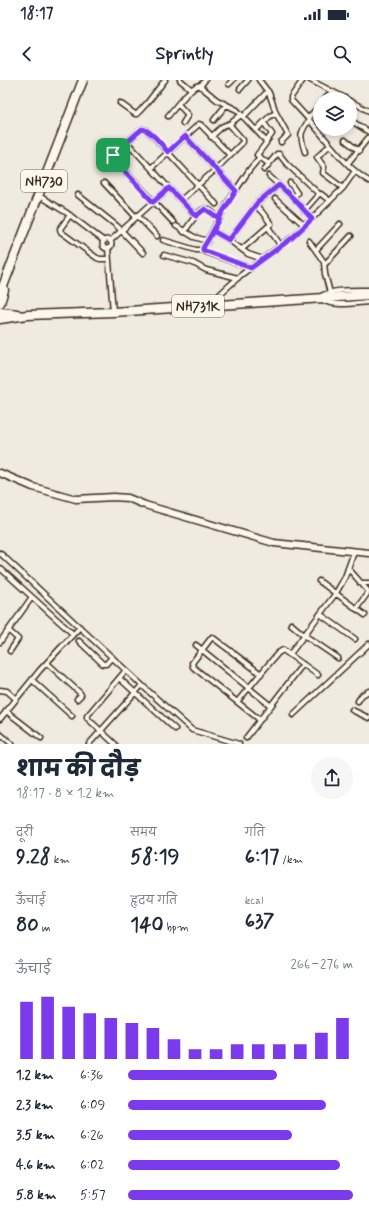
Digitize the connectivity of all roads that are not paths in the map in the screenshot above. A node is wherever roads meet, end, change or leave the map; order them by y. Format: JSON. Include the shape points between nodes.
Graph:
{"nodes":[{"id":1,"x":83,"y":80,"type":"edge"},
{"id":2,"x":165,"y":80,"type":"edge"},
{"id":3,"x":180,"y":80,"type":"edge"},
{"id":4,"x":205,"y":80,"type":"edge"},
{"id":5,"x":233,"y":80,"type":"edge"},
{"id":6,"x":248,"y":80,"type":"edge"},
{"id":7,"x":259,"y":80,"type":"edge"},
{"id":8,"x":304,"y":80,"type":"edge"},
{"id":9,"x":310,"y":80,"type":"edge"},
{"id":10,"x":229,"y":84,"type":"dead end"},
{"id":11,"x":200,"y":86,"type":"junction"},
{"id":12,"x":240,"y":89,"type":"dead end"},
{"id":13,"x":192,"y":90,"type":"junction"},
{"id":14,"x":268,"y":91,"type":"junction"},
{"id":15,"x":333,"y":92,"type":"edge"},
{"id":16,"x":120,"y":103,"type":"dead end"},
{"id":17,"x":178,"y":104,"type":"junction"},
{"id":18,"x":226,"y":105,"type":"junction"},
{"id":19,"x":357,"y":106,"type":"edge"},
{"id":20,"x":369,"y":111,"type":"edge"},
{"id":21,"x":276,"y":113,"type":"junction"},
{"id":22,"x":313,"y":113,"type":"edge"},
{"id":23,"x":168,"y":116,"type":"dead end"},
{"id":24,"x":242,"y":116,"type":"junction"},
{"id":25,"x":308,"y":119,"type":"junction"},
{"id":26,"x":214,"y":120,"type":"dead end"},
{"id":27,"x":182,"y":123,"type":"dead end"},
{"id":28,"x":264,"y":123,"type":"junction"},
{"id":29,"x":229,"y":124,"type":"junction"},
{"id":30,"x":357,"y":124,"type":"edge"},
{"id":31,"x":256,"y":130,"type":"junction"},
{"id":32,"x":369,"y":132,"type":"edge"},
{"id":33,"x":185,"y":136,"type":"junction"},
{"id":34,"x":211,"y":137,"type":"junction"},
{"id":35,"x":369,"y":137,"type":"edge"},
{"id":36,"x":345,"y":140,"type":"dead end"},
{"id":37,"x":127,"y":142,"type":"junction"},
{"id":38,"x":266,"y":142,"type":"junction"},
{"id":39,"x":281,"y":142,"type":"dead end"},
{"id":40,"x":330,"y":145,"type":"junction"},
{"id":41,"x":358,"y":151,"type":"junction"},
{"id":42,"x":168,"y":152,"type":"junction"},
{"id":43,"x":306,"y":152,"type":"dead end"},
{"id":44,"x":230,"y":155,"type":"junction"},
{"id":45,"x":260,"y":157,"type":"junction"},
{"id":46,"x":348,"y":163,"type":"junction"},
{"id":47,"x":269,"y":164,"type":"junction"},
{"id":48,"x":151,"y":168,"type":"junction"},
{"id":49,"x":215,"y":170,"type":"junction"},
{"id":50,"x":264,"y":170,"type":"dead end"},
{"id":51,"x":355,"y":171,"type":"junction"},
{"id":52,"x":269,"y":176,"type":"dead end"},
{"id":53,"x":369,"y":181,"type":"edge"},
{"id":54,"x":104,"y":183,"type":"dead end"},
{"id":55,"x":290,"y":183,"type":"dead end"},
{"id":56,"x":198,"y":185,"type":"junction"},
{"id":57,"x":279,"y":185,"type":"junction"},
{"id":58,"x":169,"y":188,"type":"junction"},
{"id":59,"x":343,"y":188,"type":"junction"},
{"id":60,"x":236,"y":191,"type":"junction"},
{"id":61,"x":321,"y":194,"type":"dead end"},
{"id":62,"x":78,"y":195,"type":"dead end"},
{"id":63,"x":38,"y":196,"type":"junction"},
{"id":64,"x":293,"y":198,"type":"junction"},
{"id":65,"x":275,"y":199,"type":"dead end"},
{"id":66,"x":181,"y":200,"type":"junction"},
{"id":67,"x":330,"y":201,"type":"junction"},
{"id":68,"x":153,"y":202,"type":"junction"},
{"id":69,"x":216,"y":204,"type":"dead end"},
{"id":70,"x":255,"y":206,"type":"junction"},
{"id":71,"x":304,"y":211,"type":"junction"},
{"id":72,"x":70,"y":215,"type":"junction"},
{"id":73,"x":137,"y":216,"type":"junction"},
{"id":74,"x":196,"y":216,"type":"junction"},
{"id":75,"x":220,"y":219,"type":"junction"},
{"id":76,"x":312,"y":219,"type":"junction"},
{"id":77,"x":340,"y":224,"type":"dead end"},
{"id":78,"x":305,"y":226,"type":"junction"},
{"id":79,"x":268,"y":227,"type":"junction"},
{"id":80,"x":121,"y":230,"type":"junction"},
{"id":81,"x":213,"y":231,"type":"junction"},
{"id":82,"x":184,"y":232,"type":"junction"},
{"id":83,"x":157,"y":236,"type":"dead end"},
{"id":84,"x":351,"y":236,"type":"dead end"},
{"id":85,"x":163,"y":240,"type":"dead end"},
{"id":86,"x":229,"y":240,"type":"junction"},
{"id":87,"x":104,"y":241,"type":"junction"},
{"id":88,"x":110,"y":241,"type":"junction"},
{"id":89,"x":208,"y":241,"type":"junction"},
{"id":90,"x":309,"y":241,"type":"dead end"},
{"id":91,"x":281,"y":246,"type":"junction"},
{"id":92,"x":108,"y":248,"type":"junction"},
{"id":93,"x":242,"y":249,"type":"junction"},
{"id":94,"x":203,"y":250,"type":"junction"},
{"id":95,"x":316,"y":250,"type":"junction"},
{"id":96,"x":143,"y":253,"type":"dead end"},
{"id":97,"x":164,"y":255,"type":"dead end"},
{"id":98,"x":108,"y":259,"type":"junction"},
{"id":99,"x":263,"y":259,"type":"junction"},
{"id":100,"x":325,"y":264,"type":"junction"},
{"id":101,"x":251,"y":268,"type":"junction"},
{"id":102,"x":238,"y":278,"type":"junction"},
{"id":103,"x":369,"y":290,"type":"edge"},
{"id":104,"x":330,"y":293,"type":"junction"},
{"id":105,"x":369,"y":295,"type":"edge"},
{"id":106,"x":318,"y":298,"type":"junction"},
{"id":107,"x":0,"y":299,"type":"edge"},
{"id":108,"x":369,"y":302,"type":"edge"},
{"id":109,"x":216,"y":305,"type":"junction"},
{"id":110,"x":0,"y":312,"type":"edge"},
{"id":111,"x":11,"y":312,"type":"junction"},
{"id":112,"x":113,"y":312,"type":"junction"},
{"id":113,"x":27,"y":315,"type":"junction"},
{"id":114,"x":0,"y":319,"type":"edge"},
{"id":115,"x":0,"y":474,"type":"edge"},
{"id":116,"x":354,"y":552,"type":"junction"},
{"id":117,"x":0,"y":553,"type":"edge"},
{"id":118,"x":369,"y":553,"type":"edge"},
{"id":119,"x":0,"y":568,"type":"edge"},
{"id":120,"x":348,"y":568,"type":"junction"},
{"id":121,"x":319,"y":581,"type":"dead end"},
{"id":122,"x":360,"y":582,"type":"junction"},
{"id":123,"x":369,"y":583,"type":"edge"},
{"id":124,"x":41,"y":591,"type":"junction"},
{"id":125,"x":336,"y":593,"type":"junction"},
{"id":126,"x":33,"y":598,"type":"junction"},
{"id":127,"x":356,"y":609,"type":"junction"},
{"id":128,"x":320,"y":614,"type":"junction"},
{"id":129,"x":365,"y":615,"type":"dead end"},
{"id":130,"x":291,"y":624,"type":"dead end"},
{"id":131,"x":80,"y":627,"type":"junction"},
{"id":132,"x":8,"y":630,"type":"junction"},
{"id":133,"x":73,"y":634,"type":"junction"},
{"id":134,"x":304,"y":635,"type":"junction"},
{"id":135,"x":355,"y":639,"type":"dead end"},
{"id":136,"x":79,"y":641,"type":"dead end"},
{"id":137,"x":0,"y":642,"type":"edge"},
{"id":138,"x":369,"y":644,"type":"edge"},
{"id":139,"x":196,"y":645,"type":"dead end"},
{"id":140,"x":202,"y":650,"type":"junction"},
{"id":141,"x":10,"y":651,"type":"dead end"},
{"id":142,"x":290,"y":654,"type":"junction"},
{"id":143,"x":112,"y":658,"type":"junction"},
{"id":144,"x":338,"y":658,"type":"dead end"},
{"id":145,"x":47,"y":663,"type":"junction"},
{"id":146,"x":303,"y":664,"type":"junction"},
{"id":147,"x":126,"y":670,"type":"junction"},
{"id":148,"x":261,"y":674,"type":"junction"},
{"id":149,"x":318,"y":675,"type":"dead end"},
{"id":150,"x":119,"y":678,"type":"junction"},
{"id":151,"x":32,"y":680,"type":"junction"},
{"id":152,"x":142,"y":685,"type":"junction"},
{"id":153,"x":249,"y":688,"type":"junction"},
{"id":154,"x":0,"y":690,"type":"edge"},
{"id":155,"x":369,"y":691,"type":"edge"},
{"id":156,"x":135,"y":693,"type":"junction"},
{"id":157,"x":16,"y":699,"type":"junction"},
{"id":158,"x":78,"y":700,"type":"dead end"},
{"id":159,"x":358,"y":700,"type":"dead end"},
{"id":160,"x":237,"y":702,"type":"junction"},
{"id":161,"x":271,"y":706,"type":"junction"},
{"id":162,"x":352,"y":710,"type":"dead end"},
{"id":163,"x":6,"y":711,"type":"junction"},
{"id":164,"x":293,"y":715,"type":"dead end"},
{"id":165,"x":72,"y":716,"type":"dead end"},
{"id":166,"x":369,"y":718,"type":"edge"},
{"id":167,"x":0,"y":719,"type":"edge"},
{"id":168,"x":260,"y":720,"type":"junction"},
{"id":169,"x":175,"y":729,"type":"dead end"},
{"id":170,"x":102,"y":732,"type":"junction"},
{"id":171,"x":0,"y":734,"type":"edge"},
{"id":172,"x":41,"y":738,"type":"dead end"},
{"id":173,"x":246,"y":738,"type":"dead end"},
{"id":174,"x":222,"y":742,"type":"edge"},
{"id":175,"x":12,"y":744,"type":"edge"},
{"id":176,"x":89,"y":744,"type":"edge"},
{"id":177,"x":115,"y":744,"type":"edge"},
{"id":178,"x":239,"y":744,"type":"edge"}],
"edges":[{"from":1,"to":63,"type":"highway","number":"NH730"},
{"from":2,"to":16,"type":"street","via":[[137,114]]},
{"from":3,"to":13,"type":"street"},
{"from":4,"to":11,"type":"street"},
{"from":5,"to":10,"type":"street"},
{"from":6,"to":12,"type":"street"},
{"from":7,"to":14,"type":"street"},
{"from":8,"to":25,"type":"street","via":[[290,99]]},
{"from":9,"to":15,"type":"street"},
{"from":11,"to":13,"type":"street","via":[[196,85]]},
{"from":11,"to":18,"type":"street"},
{"from":13,"to":17,"type":"street"},
{"from":14,"to":21,"type":"street"},
{"from":14,"to":24,"type":"street"},
{"from":17,"to":23,"type":"street"},
{"from":17,"to":27,"type":"street","via":[[188,115]]},
{"from":18,"to":24,"type":"street"},
{"from":18,"to":26,"type":"street"},
{"from":19,"to":20,"type":"street"},
{"from":21,"to":28,"type":"street"},
{"from":21,"to":39,"type":"street","via":[[288,135]]},
{"from":22,"to":25,"type":"street"},
{"from":24,"to":29,"type":"street"},
{"from":24,"to":31,"type":"street"},
{"from":25,"to":40,"type":"street"},
{"from":25,"to":43,"type":"street","via":[[301,134]]},
{"from":28,"to":31,"type":"street"},
{"from":28,"to":38,"type":"street","via":[[272,134]]},
{"from":29,"to":34,"type":"street"},
{"from":29,"to":44,"type":"street","via":[[243,140]]},
{"from":30,"to":32,"type":"street"},
{"from":31,"to":38,"type":"street"},
{"from":33,"to":34,"type":"street","via":[[199,124]]},
{"from":33,"to":42,"type":"street"},
{"from":33,"to":49,"type":"street"},
{"from":34,"to":44,"type":"street"},
{"from":35,"to":41,"type":"street"},
{"from":36,"to":41,"type":"street"},
{"from":37,"to":42,"type":"street","via":[[144,129]]},
{"from":37,"to":48,"type":"street"},
{"from":37,"to":68,"type":"street","via":[[113,158]]},
{"from":38,"to":45,"type":"street","via":[[257,153]]},
{"from":40,"to":46,"type":"street"},
{"from":40,"to":59,"type":"street","via":[[317,157],[324,167],[323,173]]},
{"from":41,"to":46,"type":"street"},
{"from":42,"to":48,"type":"street"},
{"from":42,"to":56,"type":"street"},
{"from":44,"to":49,"type":"street"},
{"from":45,"to":47,"type":"street"},
{"from":45,"to":60,"type":"street"},
{"from":46,"to":51,"type":"street"},
{"from":47,"to":50,"type":"street"},
{"from":47,"to":71,"type":"street","via":[[279,154],[318,193]]},
{"from":48,"to":58,"type":"street"},
{"from":49,"to":56,"type":"street"},
{"from":49,"to":60,"type":"street"},
{"from":51,"to":53,"type":"street"},
{"from":51,"to":59,"type":"street"},
{"from":52,"to":57,"type":"street"},
{"from":54,"to":73,"type":"street"},
{"from":55,"to":64,"type":"street","via":[[297,193]]},
{"from":56,"to":66,"type":"street"},
{"from":56,"to":69,"type":"street"},
{"from":57,"to":64,"type":"street"},
{"from":57,"to":70,"type":"street"},
{"from":58,"to":66,"type":"street"},
{"from":58,"to":68,"type":"street"},
{"from":59,"to":67,"type":"street"},
{"from":60,"to":75,"type":"street"},
{"from":61,"to":67,"type":"street"},
{"from":62,"to":80,"type":"street"},
{"from":63,"to":72,"type":"street"},
{"from":63,"to":107,"type":"highway","number":"NH730"},
{"from":64,"to":71,"type":"street"},
{"from":65,"to":78,"type":"street"},
{"from":66,"to":74,"type":"street"},
{"from":67,"to":76,"type":"street"},
{"from":68,"to":73,"type":"street"},
{"from":68,"to":82,"type":"street"},
{"from":70,"to":79,"type":"street","via":[[271,223]]},
{"from":70,"to":86,"type":"street"},
{"from":71,"to":76,"type":"street"},
{"from":72,"to":87,"type":"street"},
{"from":72,"to":98,"type":"street","via":[[60,229],[61,232],[97,258]]},
{"from":73,"to":80,"type":"street"},
{"from":73,"to":83,"type":"street"},
{"from":74,"to":75,"type":"street","via":[[205,209]]},
{"from":74,"to":82,"type":"street"},
{"from":75,"to":81,"type":"street"},
{"from":76,"to":78,"type":"street"},
{"from":77,"to":95,"type":"street"},
{"from":78,"to":91,"type":"street"},
{"from":79,"to":91,"type":"street"},
{"from":79,"to":93,"type":"street"},
{"from":80,"to":88,"type":"street"},
{"from":80,"to":96,"type":"street"},
{"from":81,"to":86,"type":"street"},
{"from":81,"to":89,"type":"street"},
{"from":82,"to":89,"type":"street"},
{"from":84,"to":100,"type":"street"},
{"from":85,"to":94,"type":"street"},
{"from":86,"to":93,"type":"street"},
{"from":87,"to":88,"type":"street"},
{"from":87,"to":92,"type":"street","via":[[104,247]]},
{"from":88,"to":92,"type":"street","via":[[112,243]]},
{"from":89,"to":94,"type":"street"},
{"from":90,"to":95,"type":"street"},
{"from":91,"to":99,"type":"street"},
{"from":92,"to":98,"type":"street"},
{"from":93,"to":99,"type":"street"},
{"from":94,"to":101,"type":"street"},
{"from":95,"to":100,"type":"street"},
{"from":97,"to":102,"type":"street"},
{"from":98,"to":112,"type":"street"},
{"from":99,"to":101,"type":"street"},
{"from":100,"to":104,"type":"street"},
{"from":101,"to":102,"type":"street"},
{"from":102,"to":109,"type":"street","via":[[220,294]]},
{"from":103,"to":104,"type":"street"},
{"from":104,"to":106,"type":"street"},
{"from":105,"to":106,"type":"highway","number":"NH731K"},
{"from":106,"to":108,"type":"street","via":[[335,303]]},
{"from":106,"to":109,"type":"highway","number":"NH731K"},
{"from":107,"to":111,"type":"highway","via":[[3,307]]},
{"from":109,"to":112,"type":"highway","number":"NH731K"},
{"from":110,"to":111,"type":"highway","number":"NH731K"},
{"from":111,"to":113,"type":"highway","number":"NH731K"},
{"from":112,"to":113,"type":"highway","number":"NH731K"},
{"from":113,"to":114,"type":"highway","number":"NH731K"},
{"from":115,"to":116,"type":"street","via":[[33,487],[76,499],[128,498],[274,543]]},
{"from":116,"to":118,"type":"street"},
{"from":116,"to":120,"type":"street"},
{"from":117,"to":124,"type":"street"},
{"from":119,"to":126,"type":"street"},
{"from":120,"to":122,"type":"street"},
{"from":120,"to":125,"type":"street"},
{"from":121,"to":125,"type":"street"},
{"from":122,"to":123,"type":"street"},
{"from":122,"to":127,"type":"street","via":[[368,593]]},
{"from":124,"to":126,"type":"street"},
{"from":124,"to":131,"type":"street"},
{"from":125,"to":127,"type":"street"},
{"from":125,"to":128,"type":"street"},
{"from":126,"to":132,"type":"street"},
{"from":126,"to":133,"type":"street"},
{"from":127,"to":129,"type":"street"},
{"from":128,"to":134,"type":"street"},
{"from":128,"to":135,"type":"street"},
{"from":130,"to":134,"type":"street"},
{"from":131,"to":133,"type":"street"},
{"from":131,"to":143,"type":"street"},
{"from":132,"to":137,"type":"street"},
{"from":132,"to":141,"type":"street","via":[[18,639]]},
{"from":133,"to":145,"type":"street"},
{"from":134,"to":142,"type":"street"},
{"from":134,"to":144,"type":"street"},
{"from":136,"to":143,"type":"street","via":[[104,664]]},
{"from":138,"to":164,"type":"street"},
{"from":139,"to":140,"type":"street"},
{"from":140,"to":148,"type":"street","via":[[214,637]]},
{"from":140,"to":153,"type":"street"},
{"from":140,"to":160,"type":"street","via":[[192,662],[194,667]]},
{"from":142,"to":146,"type":"street"},
{"from":142,"to":148,"type":"street","via":[[281,651]]},
{"from":143,"to":147,"type":"street"},
{"from":145,"to":151,"type":"street"},
{"from":145,"to":158,"type":"street","via":[[80,693]]},
{"from":146,"to":149,"type":"street"},
{"from":146,"to":161,"type":"street"},
{"from":147,"to":150,"type":"street"},
{"from":147,"to":152,"type":"street"},
{"from":148,"to":153,"type":"street"},
{"from":150,"to":156,"type":"street"},
{"from":150,"to":170,"type":"street","via":[[87,716]]},
{"from":151,"to":157,"type":"street"},
{"from":151,"to":165,"type":"street"},
{"from":152,"to":156,"type":"street"},
{"from":152,"to":174,"type":"street","via":[[192,730]]},
{"from":153,"to":160,"type":"street"},
{"from":153,"to":161,"type":"street"},
{"from":154,"to":157,"type":"street","via":[[7,691]]},
{"from":155,"to":159,"type":"street"},
{"from":156,"to":169,"type":"street"},
{"from":156,"to":170,"type":"street"},
{"from":157,"to":163,"type":"street"},
{"from":160,"to":168,"type":"street"},
{"from":161,"to":168,"type":"street"},
{"from":162,"to":166,"type":"street"},
{"from":163,"to":167,"type":"street"},
{"from":163,"to":172,"type":"street"},
{"from":168,"to":173,"type":"street"},
{"from":170,"to":176,"type":"street"},
{"from":170,"to":177,"type":"street"},
{"from":171,"to":175,"type":"street"},
{"from":174,"to":178,"type":"street"}]}
